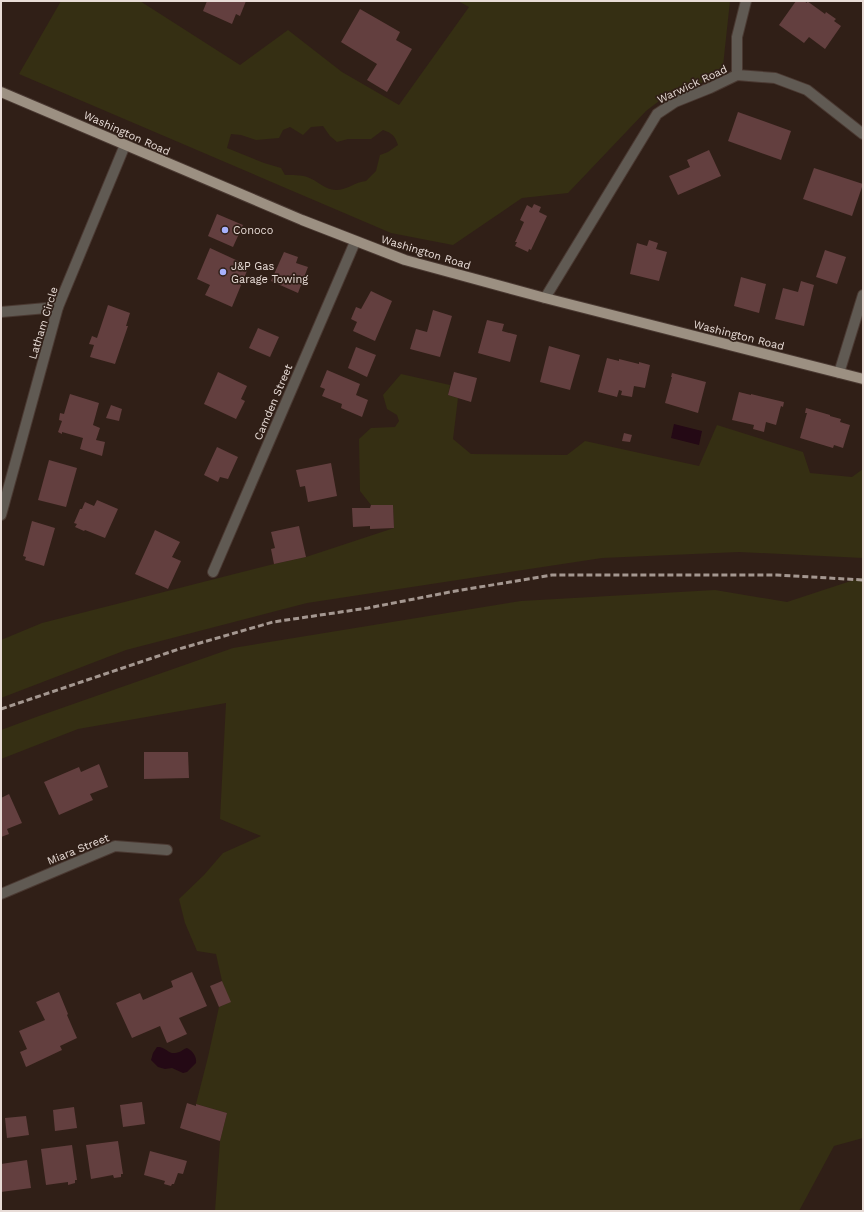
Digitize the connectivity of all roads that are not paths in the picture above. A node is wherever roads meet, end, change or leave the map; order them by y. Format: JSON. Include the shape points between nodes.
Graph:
{"nodes":[{"id":1,"x":746,"y":1,"type":"edge"},
{"id":2,"x":737,"y":75,"type":"junction"},
{"id":3,"x":1,"y":92,"type":"edge"},
{"id":4,"x":863,"y":134,"type":"edge"},
{"id":5,"x":125,"y":145,"type":"junction"},
{"id":6,"x":355,"y":242,"type":"junction"},
{"id":7,"x":863,"y":295,"type":"edge"},
{"id":8,"x":545,"y":298,"type":"junction"},
{"id":9,"x":58,"y":307,"type":"junction"},
{"id":10,"x":1,"y":312,"type":"edge"},
{"id":11,"x":840,"y":373,"type":"junction"},
{"id":12,"x":863,"y":379,"type":"edge"},
{"id":13,"x":1,"y":515,"type":"edge"},
{"id":14,"x":213,"y":572,"type":"dead end"},
{"id":15,"x":167,"y":850,"type":"dead end"},
{"id":16,"x":1,"y":894,"type":"edge"}],
"edges":[{"from":1,"to":2,"type":"street","via":[[737,37]]},
{"from":2,"to":4,"type":"street","name":"Warwick Road","via":[[775,78],[807,90]]},
{"from":2,"to":8,"type":"street","name":"Warwick Road","via":[[675,102],[657,114]]},
{"from":3,"to":5,"type":"main road","name":"Washington Road"},
{"from":5,"to":6,"type":"main road","name":"Washington Road"},
{"from":5,"to":9,"type":"street","name":"Latham Circle"},
{"from":6,"to":8,"type":"main road","name":"Washington Road","via":[[405,260]]},
{"from":6,"to":14,"type":"street","name":"Camden Street"},
{"from":7,"to":11,"type":"street"},
{"from":8,"to":11,"type":"main road","name":"Washington Road"},
{"from":9,"to":10,"type":"street"},
{"from":9,"to":13,"type":"street","name":"Latham Circle"},
{"from":11,"to":12,"type":"main road","name":"Washington Road"},
{"from":15,"to":16,"type":"street","name":"Miara Street","via":[[115,846]]}]}
